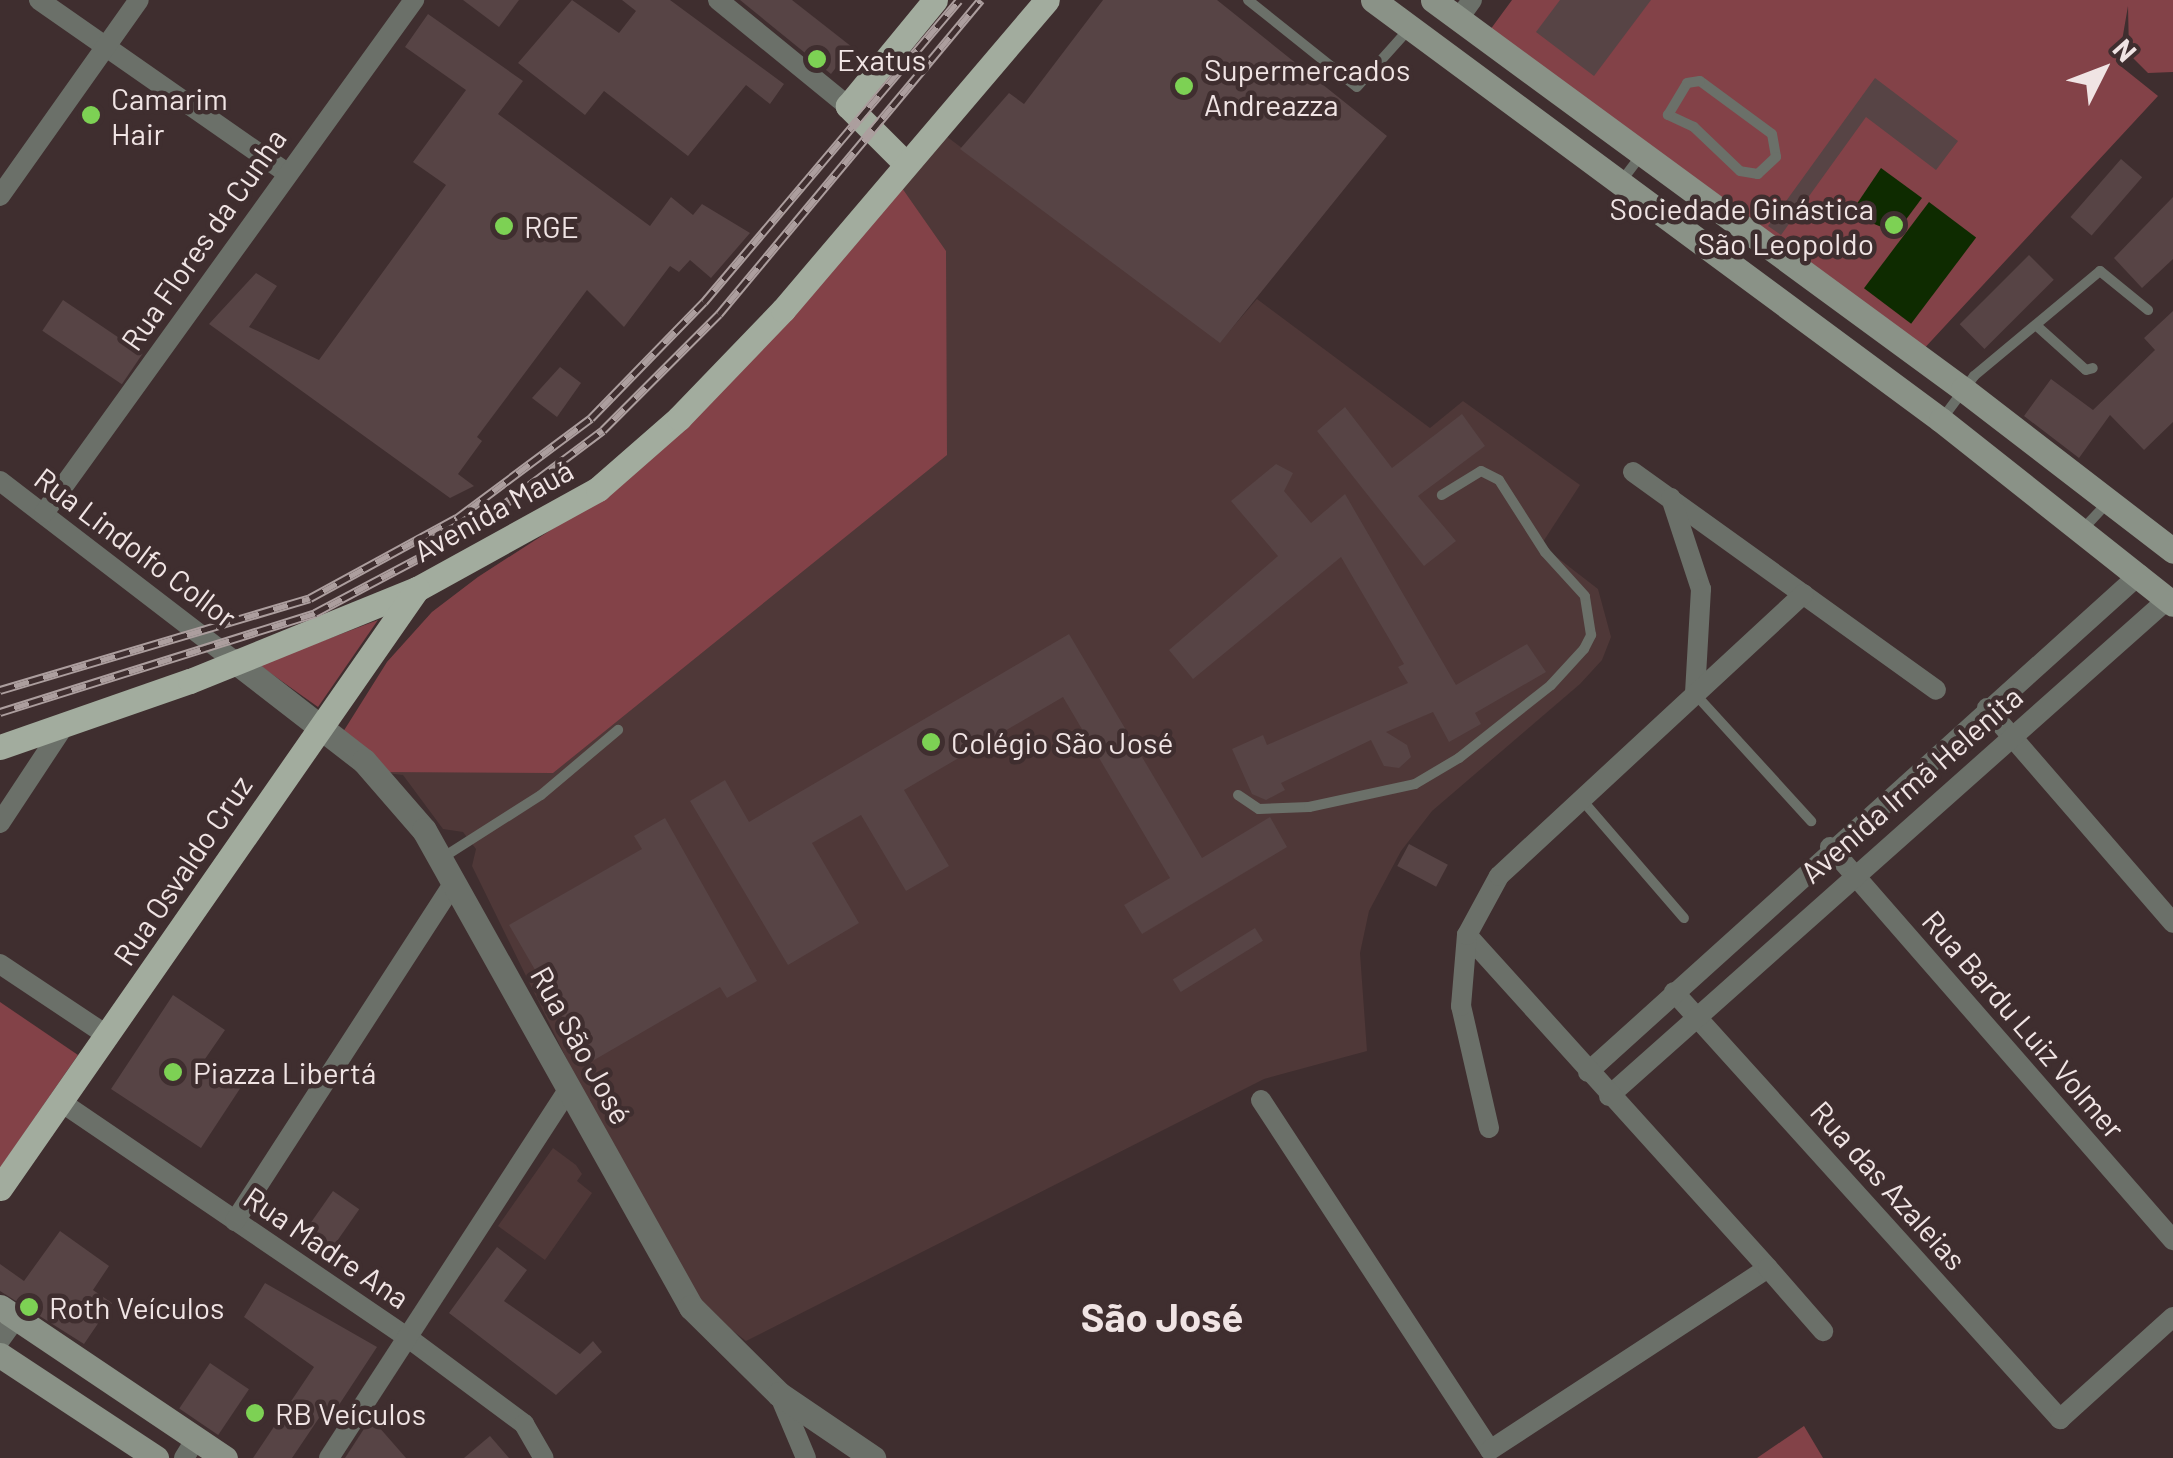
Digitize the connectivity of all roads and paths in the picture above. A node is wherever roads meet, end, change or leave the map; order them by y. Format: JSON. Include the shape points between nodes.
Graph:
{"nodes":[{"id":1,"x":39,"y":0,"type":"edge"},
{"id":2,"x":139,"y":0,"type":"edge"},
{"id":3,"x":414,"y":0,"type":"edge"},
{"id":4,"x":718,"y":0,"type":"edge"},
{"id":5,"x":935,"y":0,"type":"edge"},
{"id":6,"x":1047,"y":0,"type":"edge"},
{"id":7,"x":1248,"y":0,"type":"edge"},
{"id":8,"x":1373,"y":0,"type":"edge"},
{"id":9,"x":1433,"y":0,"type":"edge"},
{"id":10,"x":1466,"y":9,"type":"edge"},
{"id":11,"x":1410,"y":28,"type":"junction"},
{"id":12,"x":104,"y":47,"type":"junction"},
{"id":13,"x":848,"y":106,"type":"junction"},
{"id":14,"x":1668,"y":115,"type":"joint"},
{"id":15,"x":1644,"y":152,"type":"junction"},
{"id":16,"x":906,"y":163,"type":"junction"},
{"id":17,"x":286,"y":172,"type":"junction"},
{"id":18,"x":1620,"y":183,"type":"junction"},
{"id":19,"x":0,"y":196,"type":"edge"},
{"id":20,"x":1763,"y":243,"type":"junction"},
{"id":21,"x":1744,"y":274,"type":"junction"},
{"id":22,"x":2148,"y":310,"type":"dead end"},
{"id":23,"x":2038,"y":327,"type":"junction"},
{"id":24,"x":2094,"y":368,"type":"dead end"},
{"id":25,"x":1964,"y":389,"type":"junction"},
{"id":26,"x":1941,"y":420,"type":"junction"},
{"id":27,"x":1633,"y":472,"type":"dead end"},
{"id":28,"x":0,"y":481,"type":"edge"},
{"id":29,"x":1442,"y":494,"type":"dead end"},
{"id":30,"x":1671,"y":498,"type":"junction"},
{"id":31,"x":2111,"y":499,"type":"junction"},
{"id":32,"x":44,"y":514,"type":"junction"},
{"id":33,"x":2082,"y":530,"type":"junction"},
{"id":34,"x":2173,"y":551,"type":"edge"},
{"id":35,"x":2140,"y":574,"type":"junction"},
{"id":36,"x":417,"y":589,"type":"junction"},
{"id":37,"x":1804,"y":594,"type":"junction"},
{"id":38,"x":2170,"y":602,"type":"edge"},
{"id":39,"x":235,"y":661,"type":"junction"},
{"id":40,"x":1936,"y":690,"type":"dead end"},
{"id":41,"x":1696,"y":694,"type":"junction"},
{"id":42,"x":1987,"y":708,"type":"junction"},
{"id":43,"x":320,"y":724,"type":"junction"},
{"id":44,"x":64,"y":726,"type":"junction"},
{"id":45,"x":618,"y":730,"type":"dead end"},
{"id":46,"x":2010,"y":736,"type":"junction"},
{"id":47,"x":0,"y":747,"type":"edge"},
{"id":48,"x":1238,"y":795,"type":"dead end"},
{"id":49,"x":1582,"y":800,"type":"junction"},
{"id":50,"x":1811,"y":821,"type":"dead end"},
{"id":51,"x":0,"y":823,"type":"edge"},
{"id":52,"x":1830,"y":847,"type":"junction"},
{"id":53,"x":441,"y":858,"type":"junction"},
{"id":54,"x":1852,"y":875,"type":"junction"},
{"id":55,"x":455,"y":882,"type":"junction"},
{"id":56,"x":1684,"y":918,"type":"dead end"},
{"id":57,"x":2173,"y":922,"type":"edge"},
{"id":58,"x":1467,"y":934,"type":"junction"},
{"id":59,"x":0,"y":964,"type":"edge"},
{"id":60,"x":1674,"y":992,"type":"junction"},
{"id":61,"x":1696,"y":1017,"type":"junction"},
{"id":62,"x":1642,"y":1021,"type":"junction"},
{"id":63,"x":108,"y":1036,"type":"junction"},
{"id":64,"x":1664,"y":1046,"type":"junction"},
{"id":65,"x":1588,"y":1072,"type":"junction"},
{"id":66,"x":569,"y":1089,"type":"junction"},
{"id":67,"x":1609,"y":1096,"type":"junction"},
{"id":68,"x":1261,"y":1100,"type":"dead end"},
{"id":69,"x":62,"y":1102,"type":"junction"},
{"id":70,"x":1489,"y":1128,"type":"dead end"},
{"id":71,"x":0,"y":1188,"type":"edge"},
{"id":72,"x":235,"y":1221,"type":"junction"},
{"id":73,"x":2173,"y":1240,"type":"edge"},
{"id":74,"x":1768,"y":1268,"type":"junction"},
{"id":75,"x":8,"y":1312,"type":"edge"},
{"id":76,"x":2173,"y":1317,"type":"edge"},
{"id":77,"x":1823,"y":1330,"type":"dead end"},
{"id":78,"x":406,"y":1337,"type":"junction"},
{"id":79,"x":0,"y":1340,"type":"edge"},
{"id":80,"x":0,"y":1354,"type":"edge"},
{"id":81,"x":779,"y":1394,"type":"junction"},
{"id":82,"x":190,"y":1448,"type":"edge"},
{"id":83,"x":1493,"y":1454,"type":"edge"},
{"id":84,"x":156,"y":1458,"type":"edge"},
{"id":85,"x":226,"y":1458,"type":"edge"},
{"id":86,"x":328,"y":1458,"type":"edge"},
{"id":87,"x":544,"y":1458,"type":"edge"},
{"id":88,"x":806,"y":1458,"type":"edge"},
{"id":89,"x":873,"y":1458,"type":"edge"}],
"edges":[{"from":1,"to":12,"type":"street"},
{"from":2,"to":12,"type":"street"},
{"from":3,"to":17,"type":"street","name":"Rua Flores da Cunha"},
{"from":4,"to":13,"type":"street"},
{"from":5,"to":13,"type":"main road"},
{"from":6,"to":16,"type":"main road","name":"Avenida Mauá"},
{"from":7,"to":11,"type":"lane","via":[[1357,86]]},
{"from":8,"to":11,"type":"main road"},
{"from":9,"to":10,"type":"main road"},
{"from":10,"to":15,"type":"main road"},
{"from":11,"to":18,"type":"main road"},
{"from":12,"to":17,"type":"street"},
{"from":12,"to":19,"type":"street"},
{"from":13,"to":16,"type":"main road"},
{"from":14,"to":14,"type":"lane","via":[[1694,127],[1748,176],[1776,157],[1772,134],[1700,81],[1687,83]]},
{"from":15,"to":18,"type":"lane"},
{"from":15,"to":20,"type":"main road"},
{"from":16,"to":36,"type":"main road","name":"Avenida Mauá","via":[[783,310],[666,430],[598,489]]},
{"from":17,"to":32,"type":"street","name":"Rua Flores da Cunha"},
{"from":18,"to":21,"type":"main road"},
{"from":20,"to":21,"type":"main road"},
{"from":20,"to":25,"type":"main road"},
{"from":21,"to":26,"type":"main road"},
{"from":22,"to":23,"type":"lane","via":[[2100,271]]},
{"from":23,"to":24,"type":"lane","via":[[2086,370]]},
{"from":23,"to":25,"type":"lane"},
{"from":25,"to":26,"type":"lane"},
{"from":25,"to":31,"type":"main road"},
{"from":26,"to":33,"type":"main road"},
{"from":27,"to":30,"type":"street"},
{"from":28,"to":32,"type":"street","name":"Rua Lindolfo Collor"},
{"from":29,"to":48,"type":"lane","via":[[1481,471],[1499,480],[1545,552],[1585,596],[1592,624],[1584,649],[1551,686],[1460,758],[1415,784],[1296,808],[1259,809]]},
{"from":30,"to":37,"type":"street"},
{"from":30,"to":41,"type":"street","via":[[1701,588]]},
{"from":31,"to":33,"type":"lane"},
{"from":31,"to":34,"type":"main road"},
{"from":32,"to":39,"type":"street","name":"Rua Lindolfo Collor"},
{"from":33,"to":35,"type":"main road"},
{"from":35,"to":38,"type":"main road"},
{"from":35,"to":42,"type":"street","name":"Avenida Irmã Helenita"},
{"from":36,"to":39,"type":"main road","name":"Avenida Mauá"},
{"from":36,"to":43,"type":"main road","name":"Rua Osvaldo Cruz"},
{"from":37,"to":40,"type":"street"},
{"from":37,"to":41,"type":"street"},
{"from":38,"to":46,"type":"street","name":"Avenida Irmã Helenita"},
{"from":39,"to":43,"type":"street","name":"Rua São José"},
{"from":39,"to":44,"type":"main road","name":"Avenida Mauá"},
{"from":41,"to":49,"type":"street"},
{"from":41,"to":50,"type":"lane"},
{"from":42,"to":46,"type":"street"},
{"from":42,"to":52,"type":"street","name":"Avenida Irmã Helenita"},
{"from":43,"to":53,"type":"street","name":"Rua São José","via":[[398,796]]},
{"from":43,"to":63,"type":"main road","name":"Rua Osvaldo Cruz"},
{"from":44,"to":47,"type":"main road","name":"Avenida Mauá"},
{"from":44,"to":51,"type":"street"},
{"from":45,"to":53,"type":"lane","via":[[541,794]]},
{"from":46,"to":54,"type":"street","name":"Avenida Irmã Helenita"},
{"from":46,"to":57,"type":"street"},
{"from":49,"to":56,"type":"lane"},
{"from":49,"to":58,"type":"street","via":[[1500,876]]},
{"from":52,"to":54,"type":"street","name":"Rua Bardu Luiz Volmer"},
{"from":52,"to":60,"type":"street","name":"Avenida Irmã Helenita"},
{"from":53,"to":55,"type":"street","name":"Rua São José"},
{"from":54,"to":61,"type":"street","name":"Avenida Irmã Helenita"},
{"from":54,"to":73,"type":"street","name":"Rua Bardu Luiz Volmer"},
{"from":55,"to":66,"type":"street","name":"Rua São José"},
{"from":55,"to":72,"type":"street"},
{"from":58,"to":65,"type":"street"},
{"from":58,"to":70,"type":"street","via":[[1461,1006]]},
{"from":59,"to":63,"type":"street"},
{"from":60,"to":61,"type":"street","name":"Rua das Azaleias"},
{"from":60,"to":62,"type":"street","name":"Avenida Irmã Helenita"},
{"from":61,"to":64,"type":"street","name":"Avenida Irmã Helenita"},
{"from":61,"to":76,"type":"street","name":"Rua das Azaleias","via":[[2060,1419]]},
{"from":62,"to":64,"type":"street"},
{"from":62,"to":65,"type":"street","name":"Avenida Irmã Helenita"},
{"from":63,"to":69,"type":"main road","name":"Rua Osvaldo Cruz"},
{"from":64,"to":67,"type":"street","name":"Avenida Irmã Helenita"},
{"from":65,"to":67,"type":"street"},
{"from":66,"to":78,"type":"street"},
{"from":66,"to":81,"type":"street","name":"Rua São José","via":[[691,1308]]},
{"from":67,"to":74,"type":"street"},
{"from":68,"to":83,"type":"street"},
{"from":69,"to":71,"type":"main road","name":"Rua Osvaldo Cruz"},
{"from":69,"to":72,"type":"street","name":"Rua Madre Ana"},
{"from":72,"to":78,"type":"street","name":"Rua Madre Ana"},
{"from":74,"to":77,"type":"street"},
{"from":74,"to":83,"type":"street"},
{"from":75,"to":79,"type":"street"},
{"from":75,"to":82,"type":"main road"},
{"from":78,"to":86,"type":"street"},
{"from":78,"to":87,"type":"street","name":"Rua Madre Ana","via":[[524,1424]]},
{"from":80,"to":84,"type":"main road"},
{"from":81,"to":88,"type":"street"},
{"from":81,"to":89,"type":"street","name":"Rua São José"},
{"from":82,"to":85,"type":"main road"}]}
